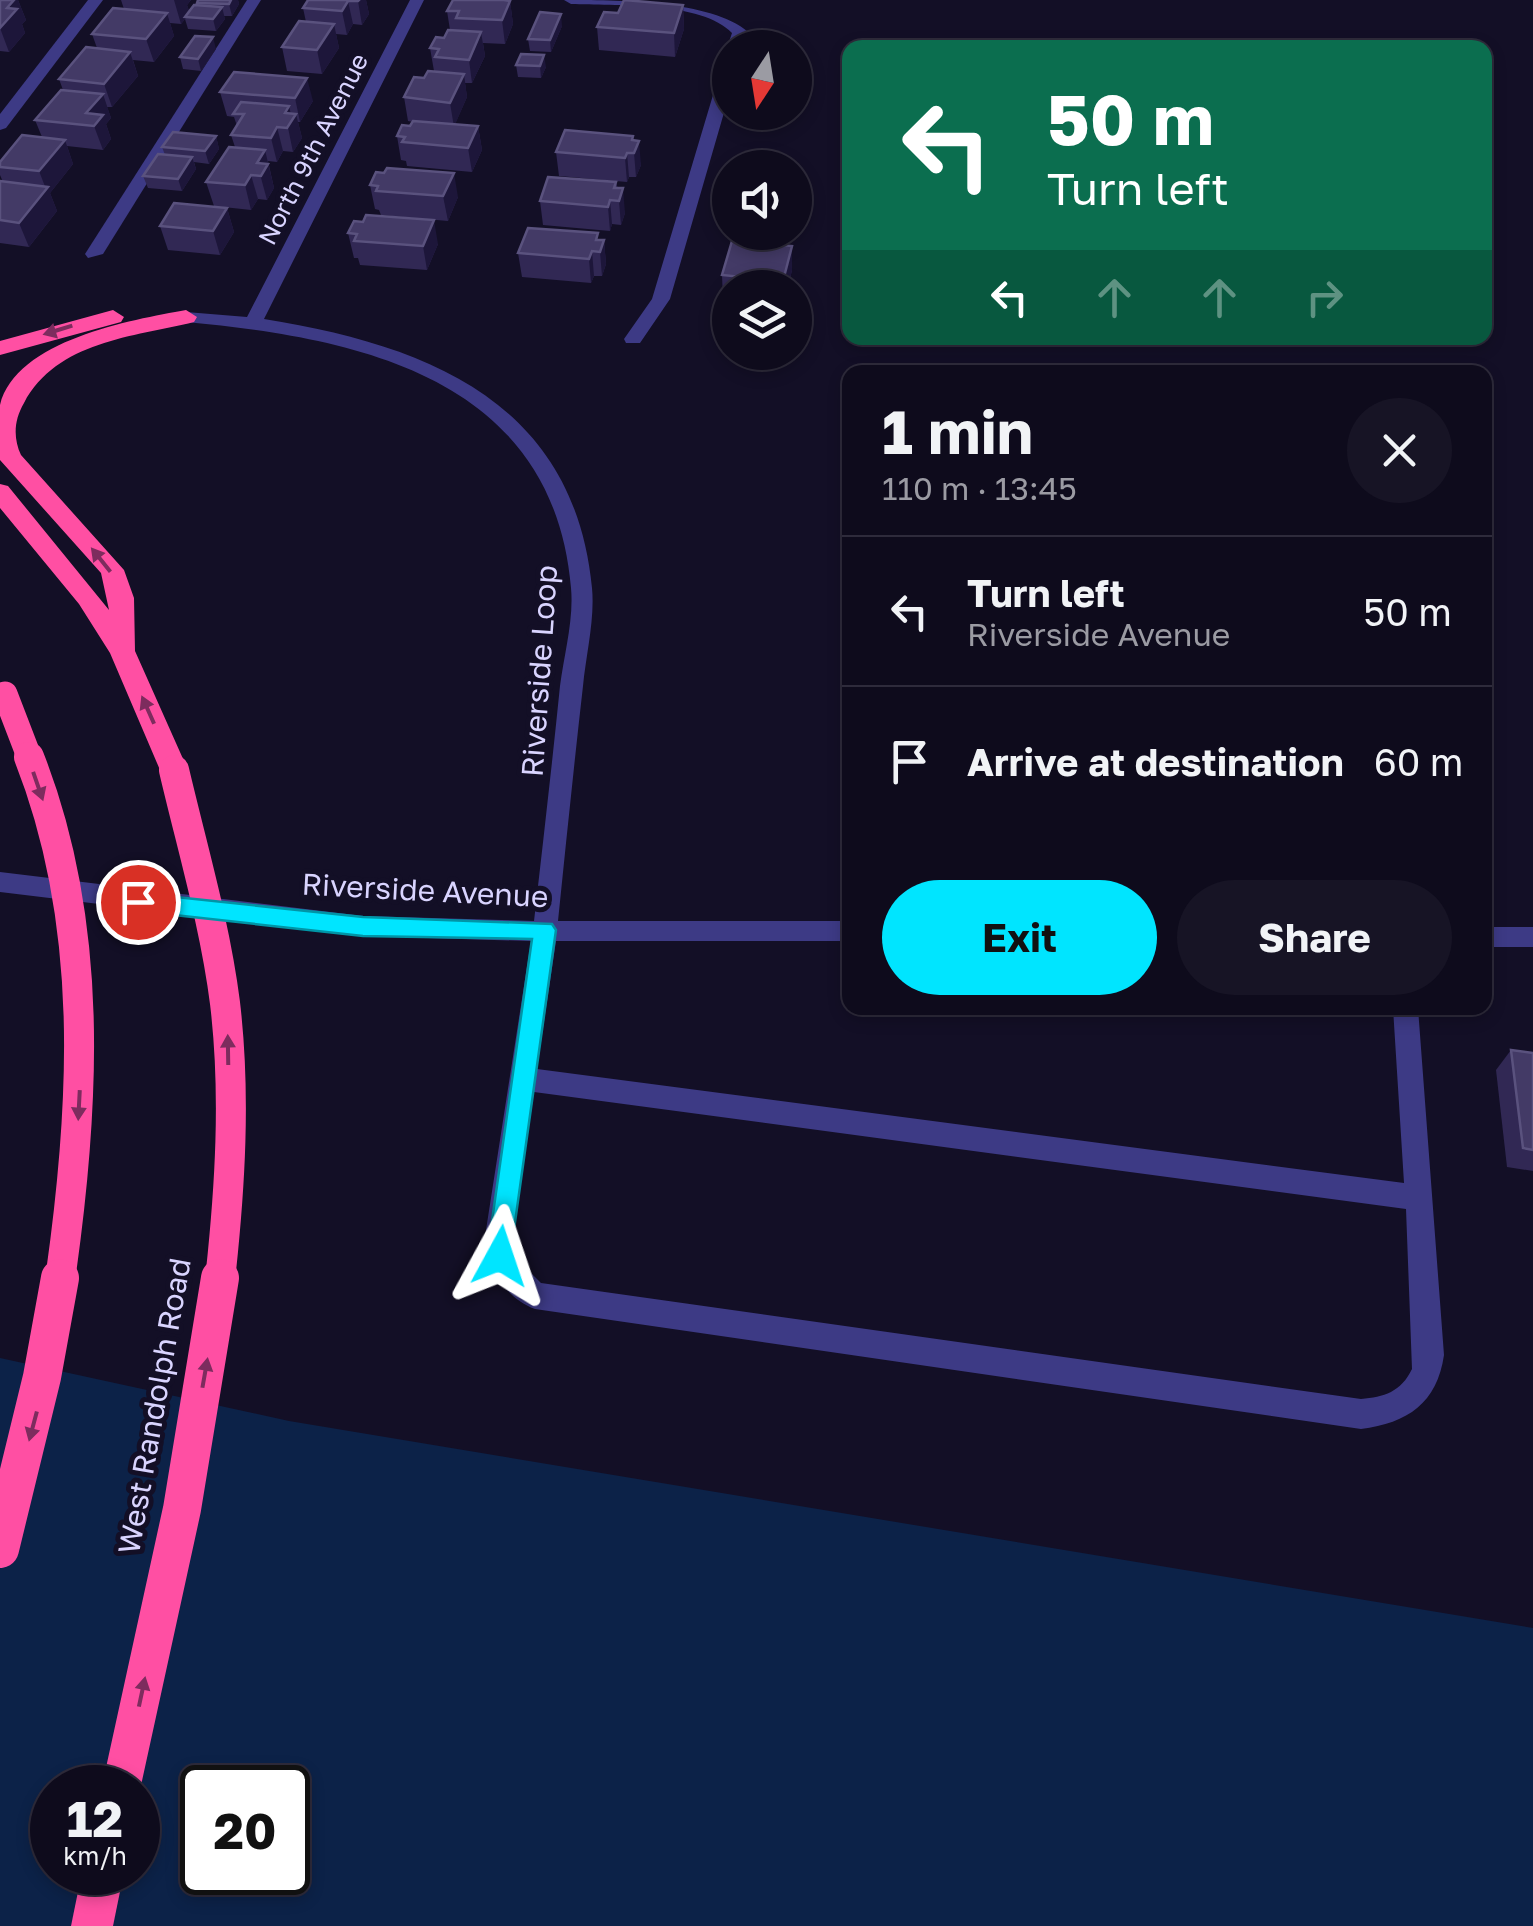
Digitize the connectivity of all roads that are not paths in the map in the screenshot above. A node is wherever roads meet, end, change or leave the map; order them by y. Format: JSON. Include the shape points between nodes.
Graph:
{"nodes":[{"id":1,"x":96,"y":0,"type":"edge"},
{"id":2,"x":254,"y":0,"type":"edge"},
{"id":3,"x":417,"y":0,"type":"edge"},
{"id":4,"x":571,"y":0,"type":"edge"},
{"id":5,"x":733,"y":30,"type":"edge"},
{"id":6,"x":0,"y":125,"type":"edge"},
{"id":7,"x":712,"y":125,"type":"edge"},
{"id":8,"x":94,"y":254,"type":"dead end"},
{"id":9,"x":186,"y":316,"type":"junction"},
{"id":10,"x":254,"y":321,"type":"junction"},
{"id":11,"x":633,"y":339,"type":"dead end"},
{"id":12,"x":0,"y":348,"type":"edge"},
{"id":13,"x":0,"y":492,"type":"edge"},
{"id":14,"x":122,"y":651,"type":"junction"},
{"id":15,"x":3,"y":688,"type":"edge"},
{"id":16,"x":0,"y":882,"type":"edge"},
{"id":17,"x":544,"y":930,"type":"junction"},
{"id":18,"x":842,"y":931,"type":"edge"},
{"id":19,"x":1492,"y":937,"type":"edge"},
{"id":20,"x":1533,"y":937,"type":"edge"},
{"id":21,"x":1406,"y":1015,"type":"edge"},
{"id":22,"x":524,"y":1079,"type":"junction"},
{"id":23,"x":1419,"y":1198,"type":"junction"},
{"id":24,"x":0,"y":1548,"type":"edge"},
{"id":25,"x":126,"y":1765,"type":"edge"},
{"id":26,"x":98,"y":1895,"type":"edge"},
{"id":27,"x":92,"y":1926,"type":"edge"}],
"edges":[{"from":1,"to":6,"type":"street"},
{"from":2,"to":8,"type":"street"},
{"from":3,"to":10,"type":"street","name":"North 9th Avenue"},
{"from":4,"to":5,"type":"street","via":[[707,12],[727,17]]},
{"from":7,"to":11,"type":"street","via":[[660,299]]},
{"from":9,"to":10,"type":"street","name":"Riverside Loop"},
{"from":9,"to":12,"type":"highway","one_way":true,"via":[[108,318]]},
{"from":14,"to":9,"type":"highway","one_way":true,"via":[[118,580],[12,460],[3,431],[25,384],[68,352],[123,328]]},
{"from":10,"to":17,"type":"street","name":"Riverside Loop","via":[[346,336],[440,373],[520,435],[563,500],[577,539],[582,590]]},
{"from":13,"to":14,"type":"highway","name":"West Randolph Road","via":[[88,598]]},
{"from":25,"to":14,"type":"highway","name":"West Randolph Road","one_way":true,"bridge":true,"via":[[219,1289],[228,1038],[220,969],[174,770]]},
{"from":15,"to":24,"type":"highway","one_way":true,"bridge":true,"via":[[60,848],[81,1049],[64,1274],[42,1393]]},
{"from":16,"to":17,"type":"street","name":"Riverside Avenue","via":[[363,926]]},
{"from":17,"to":18,"type":"street","name":"Riverside Avenue"},
{"from":17,"to":22,"type":"street","name":"Riverside Loop"},
{"from":19,"to":20,"type":"street"},
{"from":21,"to":23,"type":"street","name":"Riverside Loop"},
{"from":22,"to":23,"type":"street"},
{"from":22,"to":23,"type":"street","name":"Riverside Loop","via":[[500,1256],[512,1280],[535,1296],[1361,1414],[1392,1412],[1416,1396],[1428,1371]]},
{"from":26,"to":27,"type":"highway"}]}
